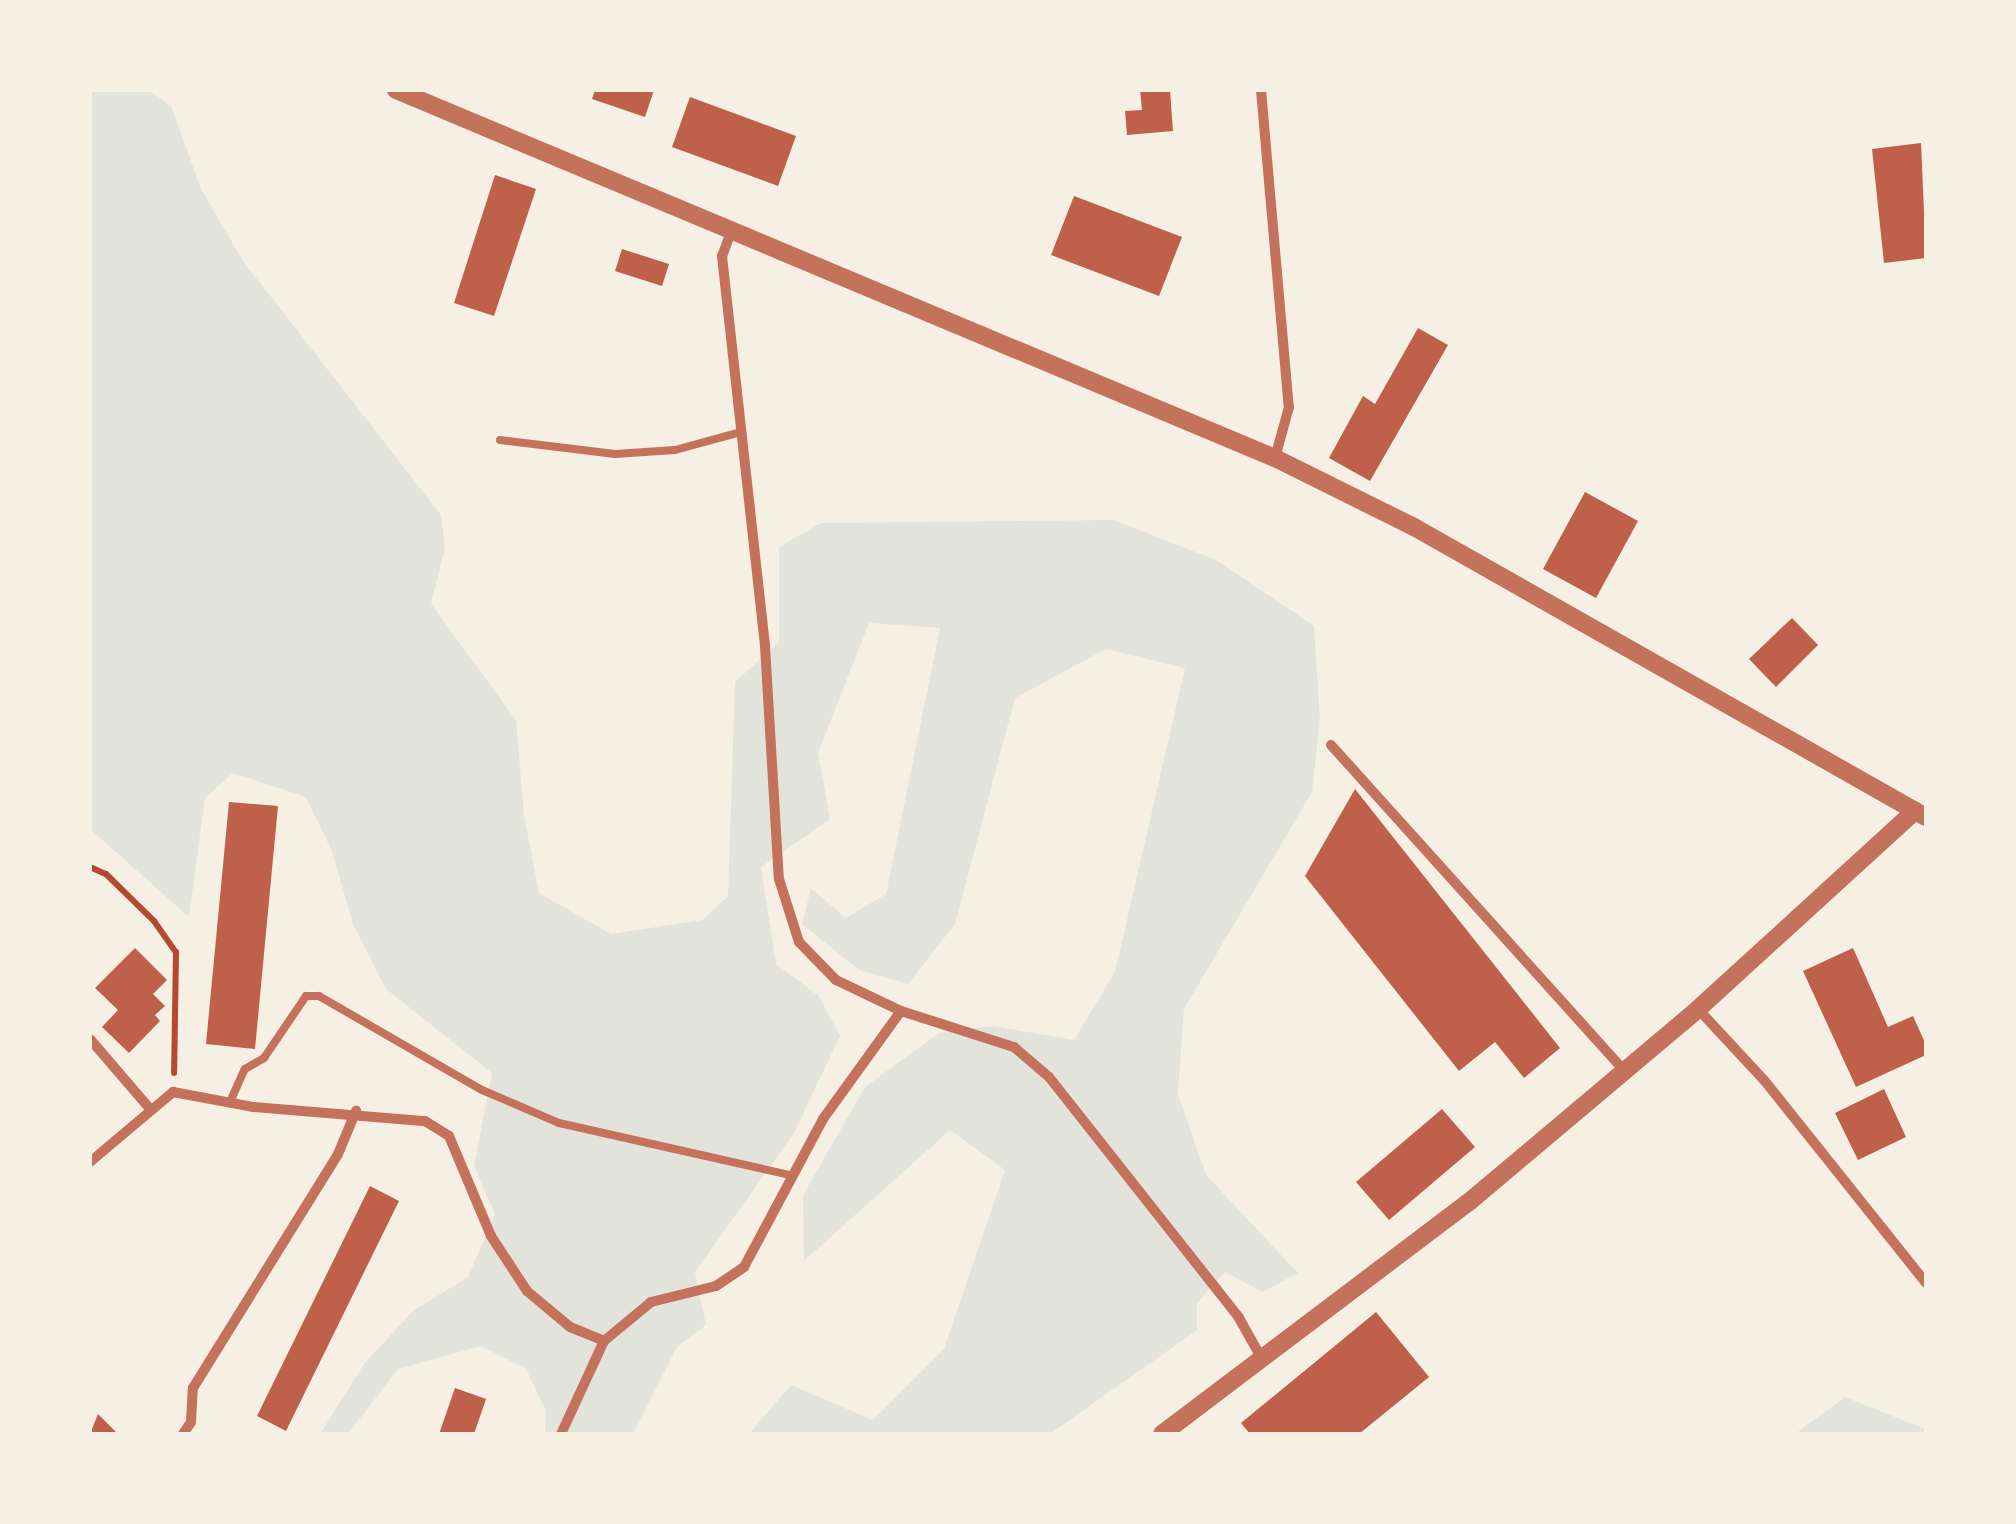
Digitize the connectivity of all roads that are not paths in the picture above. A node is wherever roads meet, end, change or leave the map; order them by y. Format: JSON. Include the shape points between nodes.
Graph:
{"nodes":[{"id":1,"x":396,"y":90,"type":"edge"},
{"id":2,"x":1262,"y":90,"type":"edge"},
{"id":3,"x":732,"y":228,"type":"junction"},
{"id":4,"x":741,"y":432,"type":"junction"},
{"id":5,"x":500,"y":440,"type":"dead end"},
{"id":6,"x":1274,"y":458,"type":"junction"},
{"id":7,"x":1331,"y":745,"type":"dead end"},
{"id":8,"x":1922,"y":809,"type":"edge"},
{"id":9,"x":1698,"y":1010,"type":"junction"},
{"id":10,"x":901,"y":1011,"type":"junction"},
{"id":11,"x":90,"y":1039,"type":"edge"},
{"id":12,"x":1625,"y":1072,"type":"junction"},
{"id":13,"x":230,"y":1102,"type":"junction"},
{"id":14,"x":150,"y":1109,"type":"junction"},
{"id":15,"x":356,"y":1112,"type":"junction"},
{"id":16,"x":90,"y":1162,"type":"edge"},
{"id":17,"x":790,"y":1175,"type":"junction"},
{"id":18,"x":1926,"y":1282,"type":"edge"},
{"id":19,"x":604,"y":1340,"type":"junction"},
{"id":20,"x":1262,"y":1359,"type":"junction"},
{"id":21,"x":191,"y":1422,"type":"junction"},
{"id":22,"x":183,"y":1434,"type":"edge"},
{"id":23,"x":198,"y":1434,"type":"edge"},
{"id":24,"x":561,"y":1434,"type":"edge"},
{"id":25,"x":1162,"y":1434,"type":"edge"}],
"edges":[{"from":1,"to":3,"type":"street"},
{"from":2,"to":6,"type":"street","via":[[1289,407]]},
{"from":3,"to":4,"type":"street","via":[[722,256]]},
{"from":3,"to":6,"type":"street"},
{"from":4,"to":5,"type":"lane","via":[[675,450],[614,454]]},
{"from":4,"to":10,"type":"street","via":[[788,917],[800,942],[836,980]]},
{"from":6,"to":8,"type":"street","via":[[1414,526]]},
{"from":7,"to":12,"type":"street"},
{"from":8,"to":9,"type":"street"},
{"from":9,"to":12,"type":"street"},
{"from":9,"to":18,"type":"street","via":[[1764,1080]]},
{"from":10,"to":17,"type":"street"},
{"from":10,"to":20,"type":"street","via":[[1014,1046],[1049,1077],[1239,1318]]},
{"from":11,"to":14,"type":"street"},
{"from":12,"to":20,"type":"street"},
{"from":13,"to":14,"type":"street","via":[[173,1092]]},
{"from":13,"to":15,"type":"street"},
{"from":13,"to":17,"type":"lane","via":[[246,1068],[264,1058],[306,996],[319,996],[482,1090],[559,1123]]},
{"from":14,"to":16,"type":"street"},
{"from":15,"to":19,"type":"street","via":[[425,1121],[449,1136],[491,1236],[527,1290],[570,1327]]},
{"from":15,"to":21,"type":"street","via":[[338,1154],[193,1388]]},
{"from":17,"to":19,"type":"street","via":[[744,1267],[716,1286],[651,1302]]},
{"from":19,"to":24,"type":"street"},
{"from":20,"to":25,"type":"street"},
{"from":21,"to":22,"type":"street"},
{"from":21,"to":23,"type":"street"}]}
